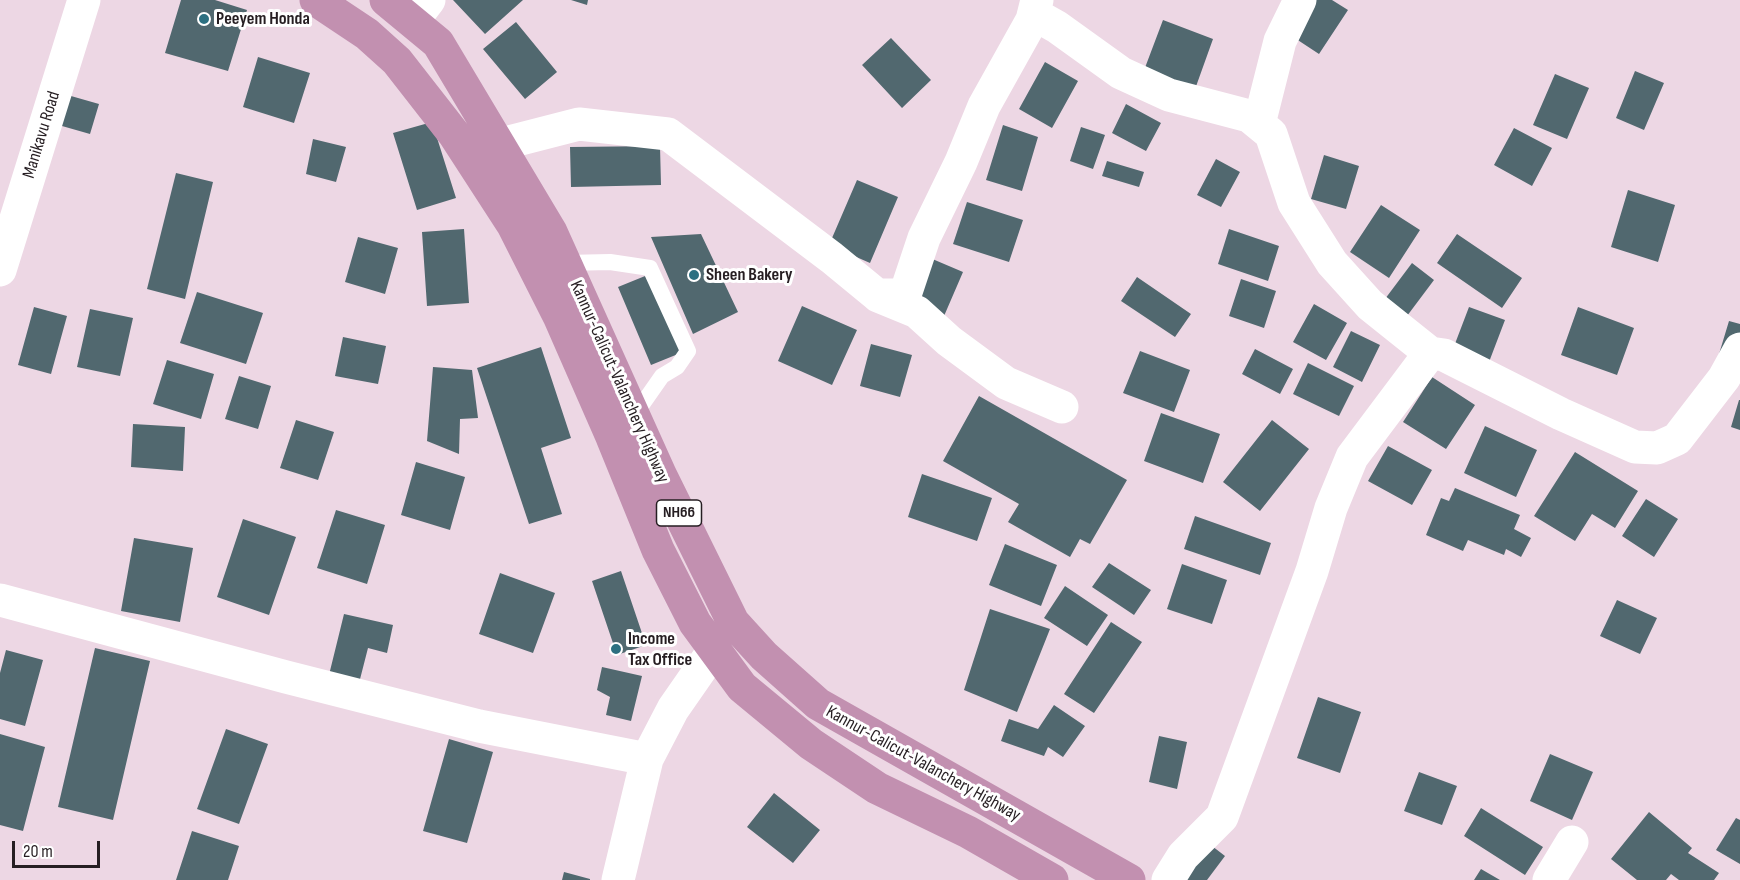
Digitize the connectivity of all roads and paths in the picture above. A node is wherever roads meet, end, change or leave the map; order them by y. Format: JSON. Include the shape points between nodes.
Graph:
{"nodes":[{"id":1,"x":84,"y":0,"type":"edge"},
{"id":2,"x":316,"y":0,"type":"edge"},
{"id":3,"x":386,"y":0,"type":"edge"},
{"id":4,"x":1300,"y":0,"type":"edge"},
{"id":5,"x":421,"y":10,"type":"edge"},
{"id":6,"x":1035,"y":10,"type":"edge"},
{"id":7,"x":1259,"y":124,"type":"junction"},
{"id":8,"x":509,"y":142,"type":"dead end"},
{"id":9,"x":565,"y":263,"type":"junction"},
{"id":10,"x":0,"y":270,"type":"edge"},
{"id":11,"x":877,"y":295,"type":"junction"},
{"id":12,"x":1740,"y":349,"type":"edge"},
{"id":13,"x":1430,"y":353,"type":"junction"},
{"id":14,"x":1062,"y":407,"type":"dead end"},
{"id":15,"x":634,"y":416,"type":"junction"},
{"id":16,"x":0,"y":600,"type":"edge"},
{"id":17,"x":714,"y":650,"type":"junction"},
{"id":18,"x":647,"y":759,"type":"junction"},
{"id":19,"x":1572,"y":842,"type":"dead end"},
{"id":20,"x":618,"y":880,"type":"edge"},
{"id":21,"x":1052,"y":880,"type":"edge"},
{"id":22,"x":1129,"y":880,"type":"edge"},
{"id":23,"x":1168,"y":880,"type":"edge"},
{"id":24,"x":1549,"y":880,"type":"edge"}],
"edges":[{"from":1,"to":10,"type":"street","name":"Manikavu Road"},
{"from":2,"to":17,"type":"highway","name":"Kannur-Calicut-Valanchery Highway","number":"NH66","via":[[367,34],[397,61],[454,134],[513,225],[563,326],[658,550],[695,623]]},
{"from":3,"to":5,"type":"highway","name":"Kannur-Calicut-Valanchery Highway","number":"NH66"},
{"from":4,"to":7,"type":"street","via":[[1280,41]]},
{"from":5,"to":9,"type":"highway","name":"Kannur-Calicut-Valanchery Highway","number":"NH66","via":[[551,232]]},
{"from":6,"to":7,"type":"street","via":[[1120,73],[1169,95],[1249,116]]},
{"from":6,"to":11,"type":"street","via":[[984,106],[924,238],[905,295]]},
{"from":7,"to":13,"type":"street","via":[[1271,134],[1294,203],[1332,263],[1370,304]]},
{"from":8,"to":11,"type":"street","via":[[579,124],[668,134]]},
{"from":9,"to":15,"type":"highway","name":"Kannur-Calicut-Valanchery Highway","number":"NH66"},
{"from":9,"to":15,"type":"lane","via":[[610,262],[650,268],[688,351],[677,367],[662,376]]},
{"from":11,"to":14,"type":"street","via":[[917,312],[1006,383]]},
{"from":12,"to":13,"type":"street","via":[[1724,378],[1677,439],[1657,448],[1635,447],[1444,355]]},
{"from":13,"to":23,"type":"street","via":[[1352,457],[1222,817],[1183,856]]},
{"from":15,"to":22,"type":"highway","name":"Kannur-Calicut-Valanchery Highway","number":"NH66","via":[[733,622],[764,656],[818,704]]},
{"from":16,"to":18,"type":"street","via":[[480,726]]},
{"from":17,"to":18,"type":"street","via":[[673,709]]},
{"from":17,"to":21,"type":"highway","name":"Kannur-Calicut-Valanchery Highway","number":"NH66","via":[[742,687],[811,744],[877,788],[968,832]]},
{"from":18,"to":20,"type":"street"},
{"from":19,"to":24,"type":"street"}]}
